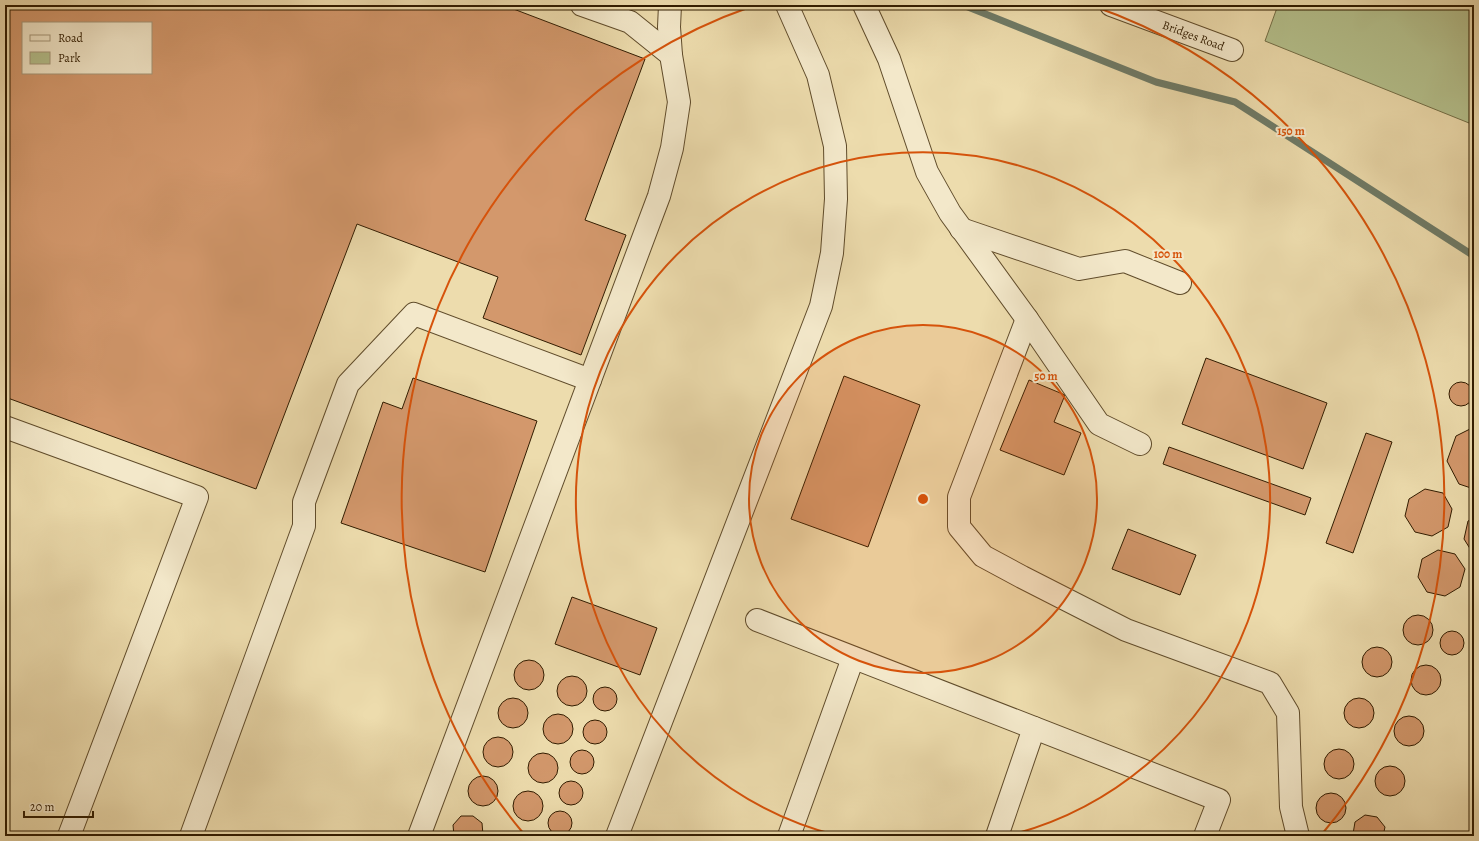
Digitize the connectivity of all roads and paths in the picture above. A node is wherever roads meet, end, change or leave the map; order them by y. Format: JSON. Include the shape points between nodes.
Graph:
{"nodes":[{"id":1,"x":582,"y":5,"type":"edge"},
{"id":2,"x":670,"y":5,"type":"edge"},
{"id":3,"x":787,"y":5,"type":"edge"},
{"id":4,"x":864,"y":5,"type":"edge"},
{"id":5,"x":1111,"y":5,"type":"edge"},
{"id":6,"x":1232,"y":50,"type":"dead end"},
{"id":7,"x":671,"y":55,"type":"junction"},
{"id":8,"x":961,"y":229,"type":"junction"},
{"id":9,"x":1180,"y":283,"type":"dead end"},
{"id":10,"x":1027,"y":319,"type":"junction"},
{"id":11,"x":590,"y":380,"type":"junction"},
{"id":12,"x":5,"y":427,"type":"edge"},
{"id":13,"x":1140,"y":444,"type":"dead end"},
{"id":14,"x":757,"y":620,"type":"dead end"},
{"id":15,"x":853,"y":658,"type":"junction"},
{"id":16,"x":1034,"y":728,"type":"junction"},
{"id":17,"x":69,"y":836,"type":"edge"},
{"id":18,"x":191,"y":836,"type":"edge"},
{"id":19,"x":419,"y":836,"type":"edge"},
{"id":20,"x":617,"y":836,"type":"edge"},
{"id":21,"x":789,"y":836,"type":"edge"},
{"id":22,"x":997,"y":836,"type":"edge"},
{"id":23,"x":1205,"y":836,"type":"edge"},
{"id":24,"x":1298,"y":836,"type":"edge"}],
"edges":[{"from":1,"to":7,"type":"street","via":[[630,22]]},
{"from":2,"to":7,"type":"street"},
{"from":3,"to":20,"type":"street","via":[[818,74],[835,146],[836,199],[832,253],[821,306]]},
{"from":4,"to":8,"type":"street","via":[[889,59],[927,172]]},
{"from":5,"to":6,"type":"street","name":"Bridges Road"},
{"from":7,"to":11,"type":"street","via":[[679,102],[672,148],[659,196]]},
{"from":8,"to":9,"type":"street","via":[[1078,269],[1125,261]]},
{"from":8,"to":10,"type":"street"},
{"from":10,"to":13,"type":"street","via":[[1099,424]]},
{"from":10,"to":24,"type":"street","via":[[959,497],[959,527],[983,556],[1028,581],[1126,630],[1270,683],[1288,713],[1291,807]]},
{"from":11,"to":18,"type":"street","via":[[414,314],[348,384],[304,502],[304,526]]},
{"from":11,"to":19,"type":"street"},
{"from":12,"to":17,"type":"street","via":[[197,497]]},
{"from":14,"to":15,"type":"street"},
{"from":15,"to":16,"type":"street"},
{"from":15,"to":21,"type":"street"},
{"from":16,"to":22,"type":"street"},
{"from":16,"to":23,"type":"street","via":[[1219,800]]}]}
